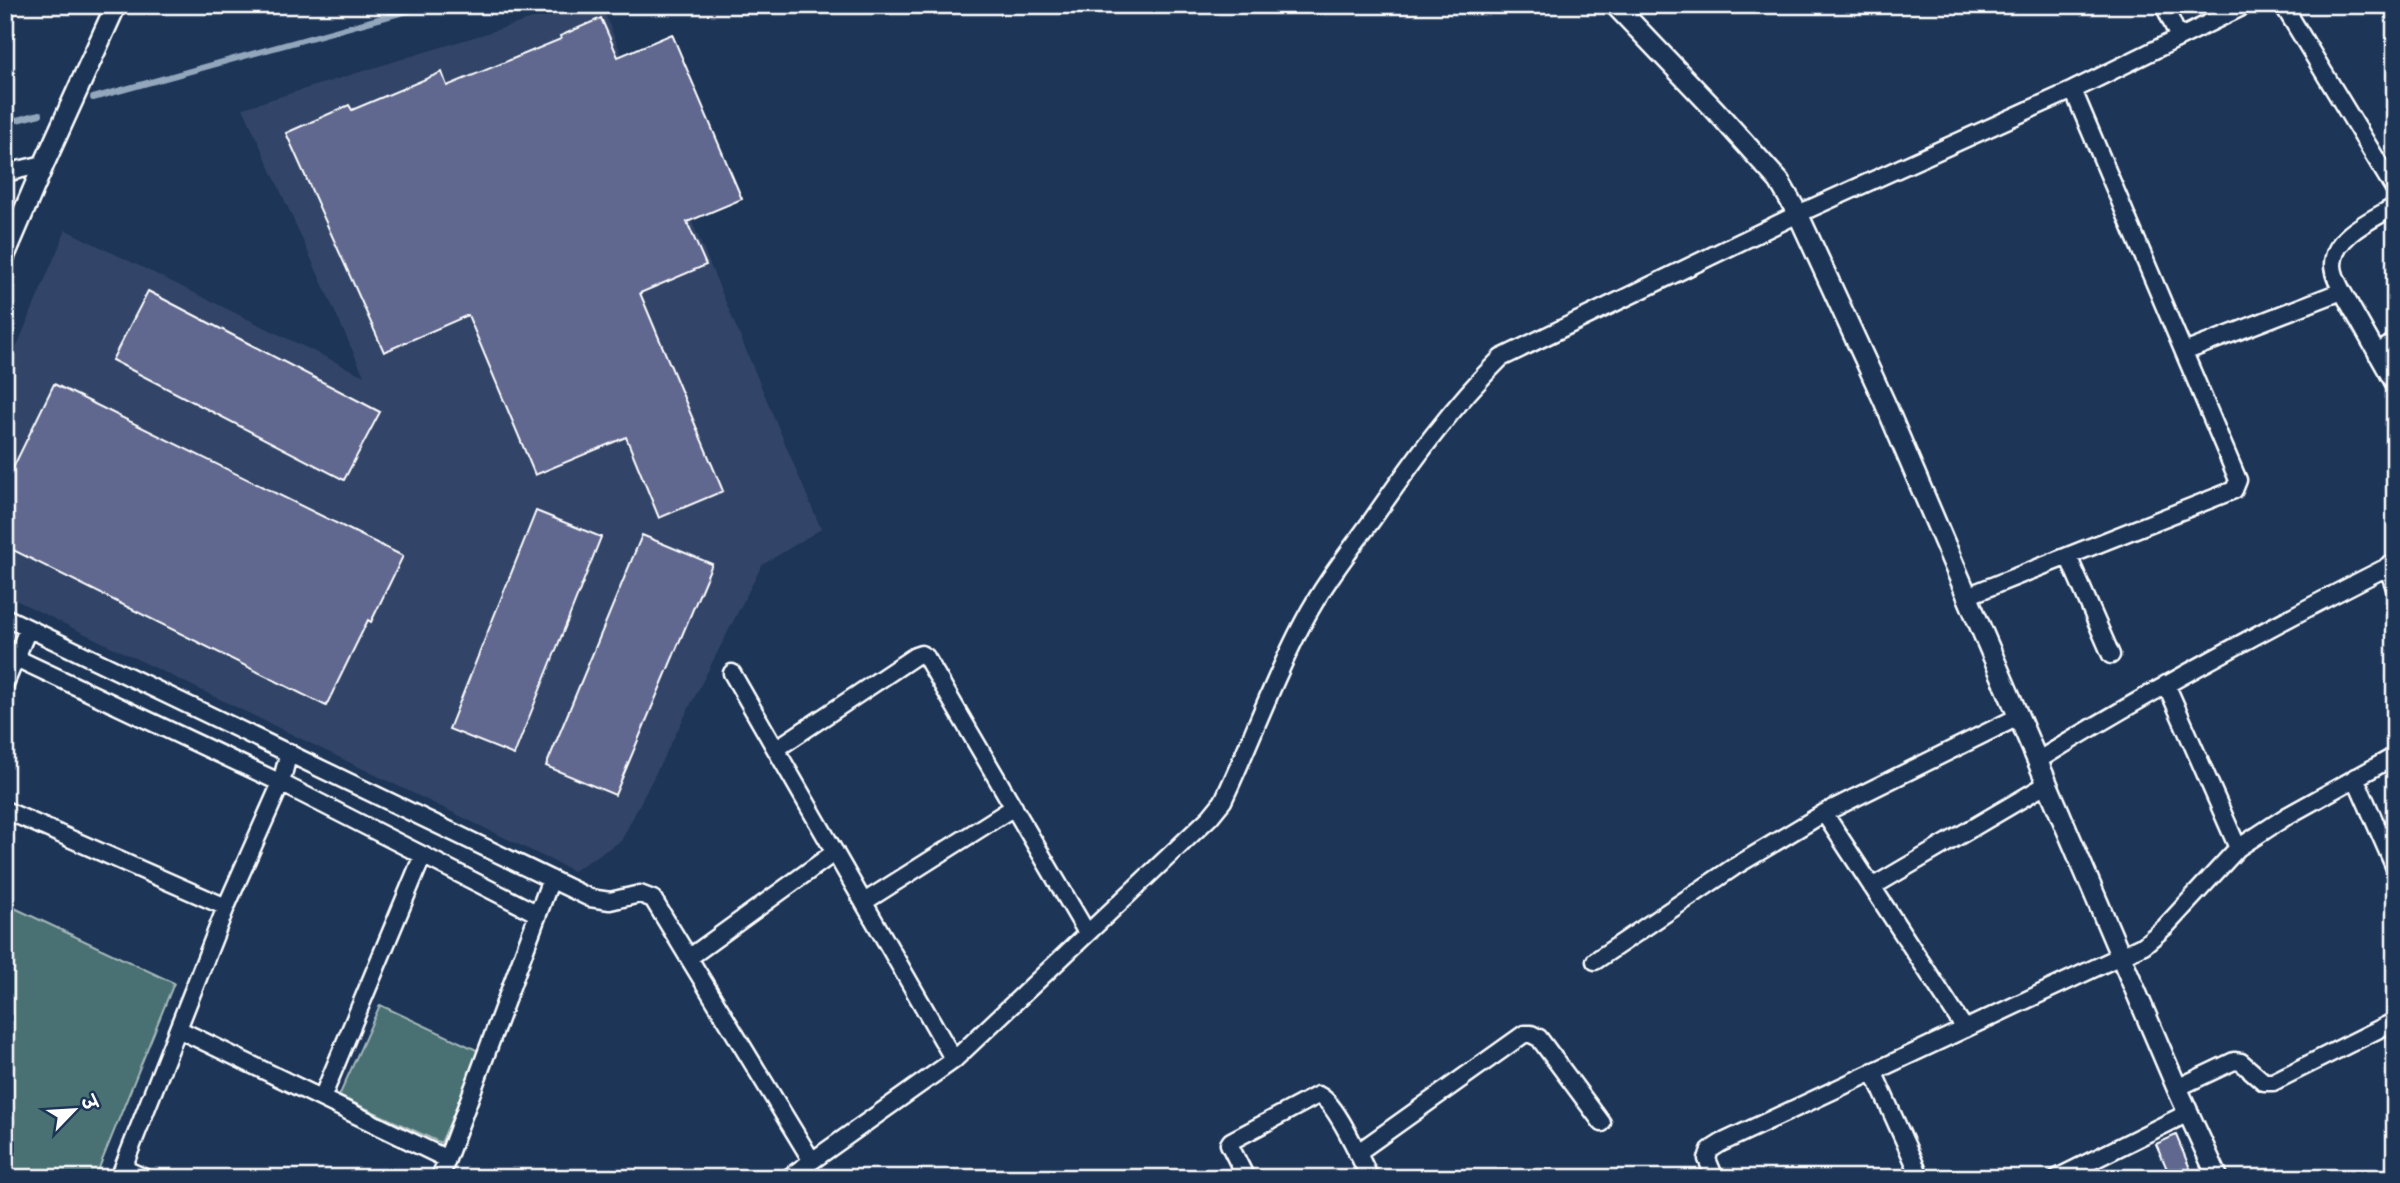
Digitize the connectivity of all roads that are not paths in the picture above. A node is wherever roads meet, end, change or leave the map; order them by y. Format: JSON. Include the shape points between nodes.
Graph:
{"nodes":[{"id":1,"x":116,"y":5,"type":"edge"},
{"id":2,"x":1615,"y":5,"type":"edge"},
{"id":3,"x":2164,"y":5,"type":"edge"},
{"id":4,"x":2246,"y":5,"type":"edge"},
{"id":5,"x":2283,"y":5,"type":"edge"},
{"id":6,"x":2179,"y":38,"type":"junction"},
{"id":7,"x":2073,"y":90,"type":"junction"},
{"id":8,"x":44,"y":164,"type":"junction"},
{"id":9,"x":5,"y":173,"type":"edge"},
{"id":10,"x":2395,"y":190,"type":"edge"},
{"id":11,"x":2395,"y":206,"type":"edge"},
{"id":12,"x":1798,"y":214,"type":"junction"},
{"id":13,"x":5,"y":256,"type":"edge"},
{"id":14,"x":2342,"y":291,"type":"junction"},
{"id":15,"x":2395,"y":341,"type":"edge"},
{"id":16,"x":2184,"y":352,"type":"junction"},
{"id":17,"x":2377,"y":354,"type":"junction"},
{"id":18,"x":2395,"y":385,"type":"edge"},
{"id":19,"x":2068,"y":555,"type":"junction"},
{"id":20,"x":2391,"y":565,"type":"edge"},
{"id":21,"x":2395,"y":588,"type":"edge"},
{"id":22,"x":1967,"y":596,"type":"junction"},
{"id":23,"x":5,"y":617,"type":"edge"},
{"id":24,"x":28,"y":629,"type":"junction"},
{"id":25,"x":2111,"y":655,"type":"dead end"},
{"id":26,"x":16,"y":658,"type":"junction"},
{"id":27,"x":732,"y":673,"type":"dead end"},
{"id":28,"x":5,"y":684,"type":"edge"},
{"id":29,"x":2166,"y":684,"type":"junction"},
{"id":30,"x":2018,"y":717,"type":"junction"},
{"id":31,"x":776,"y":749,"type":"junction"},
{"id":32,"x":289,"y":752,"type":"junction"},
{"id":33,"x":2395,"y":756,"type":"edge"},
{"id":34,"x":2037,"y":761,"type":"junction"},
{"id":35,"x":2356,"y":777,"type":"junction"},
{"id":36,"x":281,"y":783,"type":"junction"},
{"id":37,"x":2047,"y":784,"type":"junction"},
{"id":38,"x":1014,"y":807,"type":"junction"},
{"id":39,"x":5,"y":810,"type":"edge"},
{"id":40,"x":1824,"y":813,"type":"junction"},
{"id":41,"x":2238,"y":848,"type":"junction"},
{"id":42,"x":835,"y":852,"type":"junction"},
{"id":43,"x":423,"y":855,"type":"junction"},
{"id":44,"x":2395,"y":868,"type":"edge"},
{"id":45,"x":551,"y":880,"type":"junction"},
{"id":46,"x":1872,"y":887,"type":"junction"},
{"id":47,"x":864,"y":902,"type":"junction"},
{"id":48,"x":226,"y":907,"type":"junction"},
{"id":49,"x":538,"y":914,"type":"junction"},
{"id":50,"x":1087,"y":933,"type":"junction"},
{"id":51,"x":2121,"y":956,"type":"junction"},
{"id":52,"x":690,"y":957,"type":"junction"},
{"id":53,"x":1595,"y":961,"type":"dead end"},
{"id":54,"x":2395,"y":1021,"type":"edge"},
{"id":55,"x":178,"y":1029,"type":"junction"},
{"id":56,"x":1965,"y":1029,"type":"junction"},
{"id":57,"x":954,"y":1060,"type":"junction"},
{"id":58,"x":1873,"y":1071,"type":"junction"},
{"id":59,"x":2177,"y":1088,"type":"junction"},
{"id":60,"x":322,"y":1098,"type":"junction"},
{"id":61,"x":2188,"y":1114,"type":"junction"},
{"id":62,"x":1602,"y":1123,"type":"dead end"},
{"id":63,"x":1357,"y":1153,"type":"junction"},
{"id":64,"x":447,"y":1159,"type":"junction"},
{"id":65,"x":812,"y":1161,"type":"junction"},
{"id":66,"x":121,"y":1173,"type":"edge"},
{"id":67,"x":145,"y":1178,"type":"edge"},
{"id":68,"x":440,"y":1178,"type":"edge"},
{"id":69,"x":788,"y":1178,"type":"edge"},
{"id":70,"x":1246,"y":1178,"type":"edge"},
{"id":71,"x":1370,"y":1178,"type":"edge"},
{"id":72,"x":1715,"y":1178,"type":"edge"},
{"id":73,"x":1921,"y":1178,"type":"edge"},
{"id":74,"x":2057,"y":1178,"type":"edge"},
{"id":75,"x":2218,"y":1178,"type":"edge"}],
"edges":[{"from":1,"to":8,"type":"street"},
{"from":2,"to":12,"type":"street","via":[[1779,181]]},
{"from":3,"to":6,"type":"street"},
{"from":4,"to":6,"type":"street"},
{"from":5,"to":10,"type":"street"},
{"from":6,"to":7,"type":"street"},
{"from":7,"to":12,"type":"street"},
{"from":7,"to":16,"type":"street"},
{"from":8,"to":9,"type":"street"},
{"from":8,"to":13,"type":"street"},
{"from":11,"to":14,"type":"street","via":[[2346,237],[2338,248],[2333,263]]},
{"from":12,"to":22,"type":"street"},
{"from":12,"to":50,"type":"street","via":[[1500,358],[1479,379],[1395,487],[1304,620],[1223,801]]},
{"from":14,"to":16,"type":"street"},
{"from":14,"to":17,"type":"street"},
{"from":15,"to":17,"type":"street"},
{"from":16,"to":19,"type":"street","via":[[2238,480],[2234,490]]},
{"from":17,"to":18,"type":"street"},
{"from":19,"to":22,"type":"street"},
{"from":19,"to":25,"type":"street"},
{"from":20,"to":21,"type":"street"},
{"from":20,"to":29,"type":"street"},
{"from":22,"to":30,"type":"street"},
{"from":23,"to":24,"type":"street"},
{"from":24,"to":26,"type":"street"},
{"from":24,"to":32,"type":"street"},
{"from":26,"to":28,"type":"street"},
{"from":26,"to":36,"type":"street"},
{"from":27,"to":31,"type":"street"},
{"from":29,"to":34,"type":"street"},
{"from":29,"to":41,"type":"street"},
{"from":30,"to":34,"type":"street"},
{"from":30,"to":40,"type":"street"},
{"from":31,"to":38,"type":"street","via":[[921,654]]},
{"from":31,"to":42,"type":"street"},
{"from":32,"to":36,"type":"street"},
{"from":32,"to":45,"type":"street"},
{"from":33,"to":35,"type":"street"},
{"from":34,"to":37,"type":"street"},
{"from":35,"to":41,"type":"street"},
{"from":35,"to":44,"type":"street"},
{"from":36,"to":43,"type":"street"},
{"from":36,"to":48,"type":"street"},
{"from":37,"to":46,"type":"street"},
{"from":37,"to":51,"type":"street"},
{"from":38,"to":47,"type":"street"},
{"from":38,"to":50,"type":"street"},
{"from":39,"to":48,"type":"street"},
{"from":40,"to":46,"type":"street"},
{"from":40,"to":53,"type":"street"},
{"from":41,"to":51,"type":"street","via":[[2165,928]]},
{"from":42,"to":47,"type":"street"},
{"from":42,"to":52,"type":"street"},
{"from":43,"to":49,"type":"street"},
{"from":43,"to":60,"type":"street"},
{"from":45,"to":49,"type":"street"},
{"from":45,"to":52,"type":"street","via":[[590,898],[610,901],[640,894],[653,899]]},
{"from":46,"to":56,"type":"street"},
{"from":47,"to":57,"type":"street"},
{"from":48,"to":55,"type":"street"},
{"from":49,"to":64,"type":"street"},
{"from":50,"to":57,"type":"street"},
{"from":51,"to":56,"type":"street"},
{"from":51,"to":59,"type":"street"},
{"from":52,"to":65,"type":"street"},
{"from":54,"to":59,"type":"street","via":[[2273,1082],[2264,1082],[2234,1061]]},
{"from":55,"to":60,"type":"street"},
{"from":55,"to":66,"type":"street"},
{"from":56,"to":58,"type":"street"},
{"from":57,"to":65,"type":"street"},
{"from":58,"to":72,"type":"street","via":[[1710,1150],[1707,1159]]},
{"from":58,"to":73,"type":"street"},
{"from":59,"to":61,"type":"street"},
{"from":60,"to":64,"type":"street"},
{"from":61,"to":74,"type":"street"},
{"from":61,"to":75,"type":"street"},
{"from":62,"to":63,"type":"street","via":[[1539,1038],[1524,1034]]},
{"from":63,"to":70,"type":"street","via":[[1332,1107],[1318,1095],[1231,1141]]},
{"from":63,"to":71,"type":"street"},
{"from":64,"to":68,"type":"street"},
{"from":65,"to":69,"type":"street"},
{"from":66,"to":67,"type":"street"}]}
